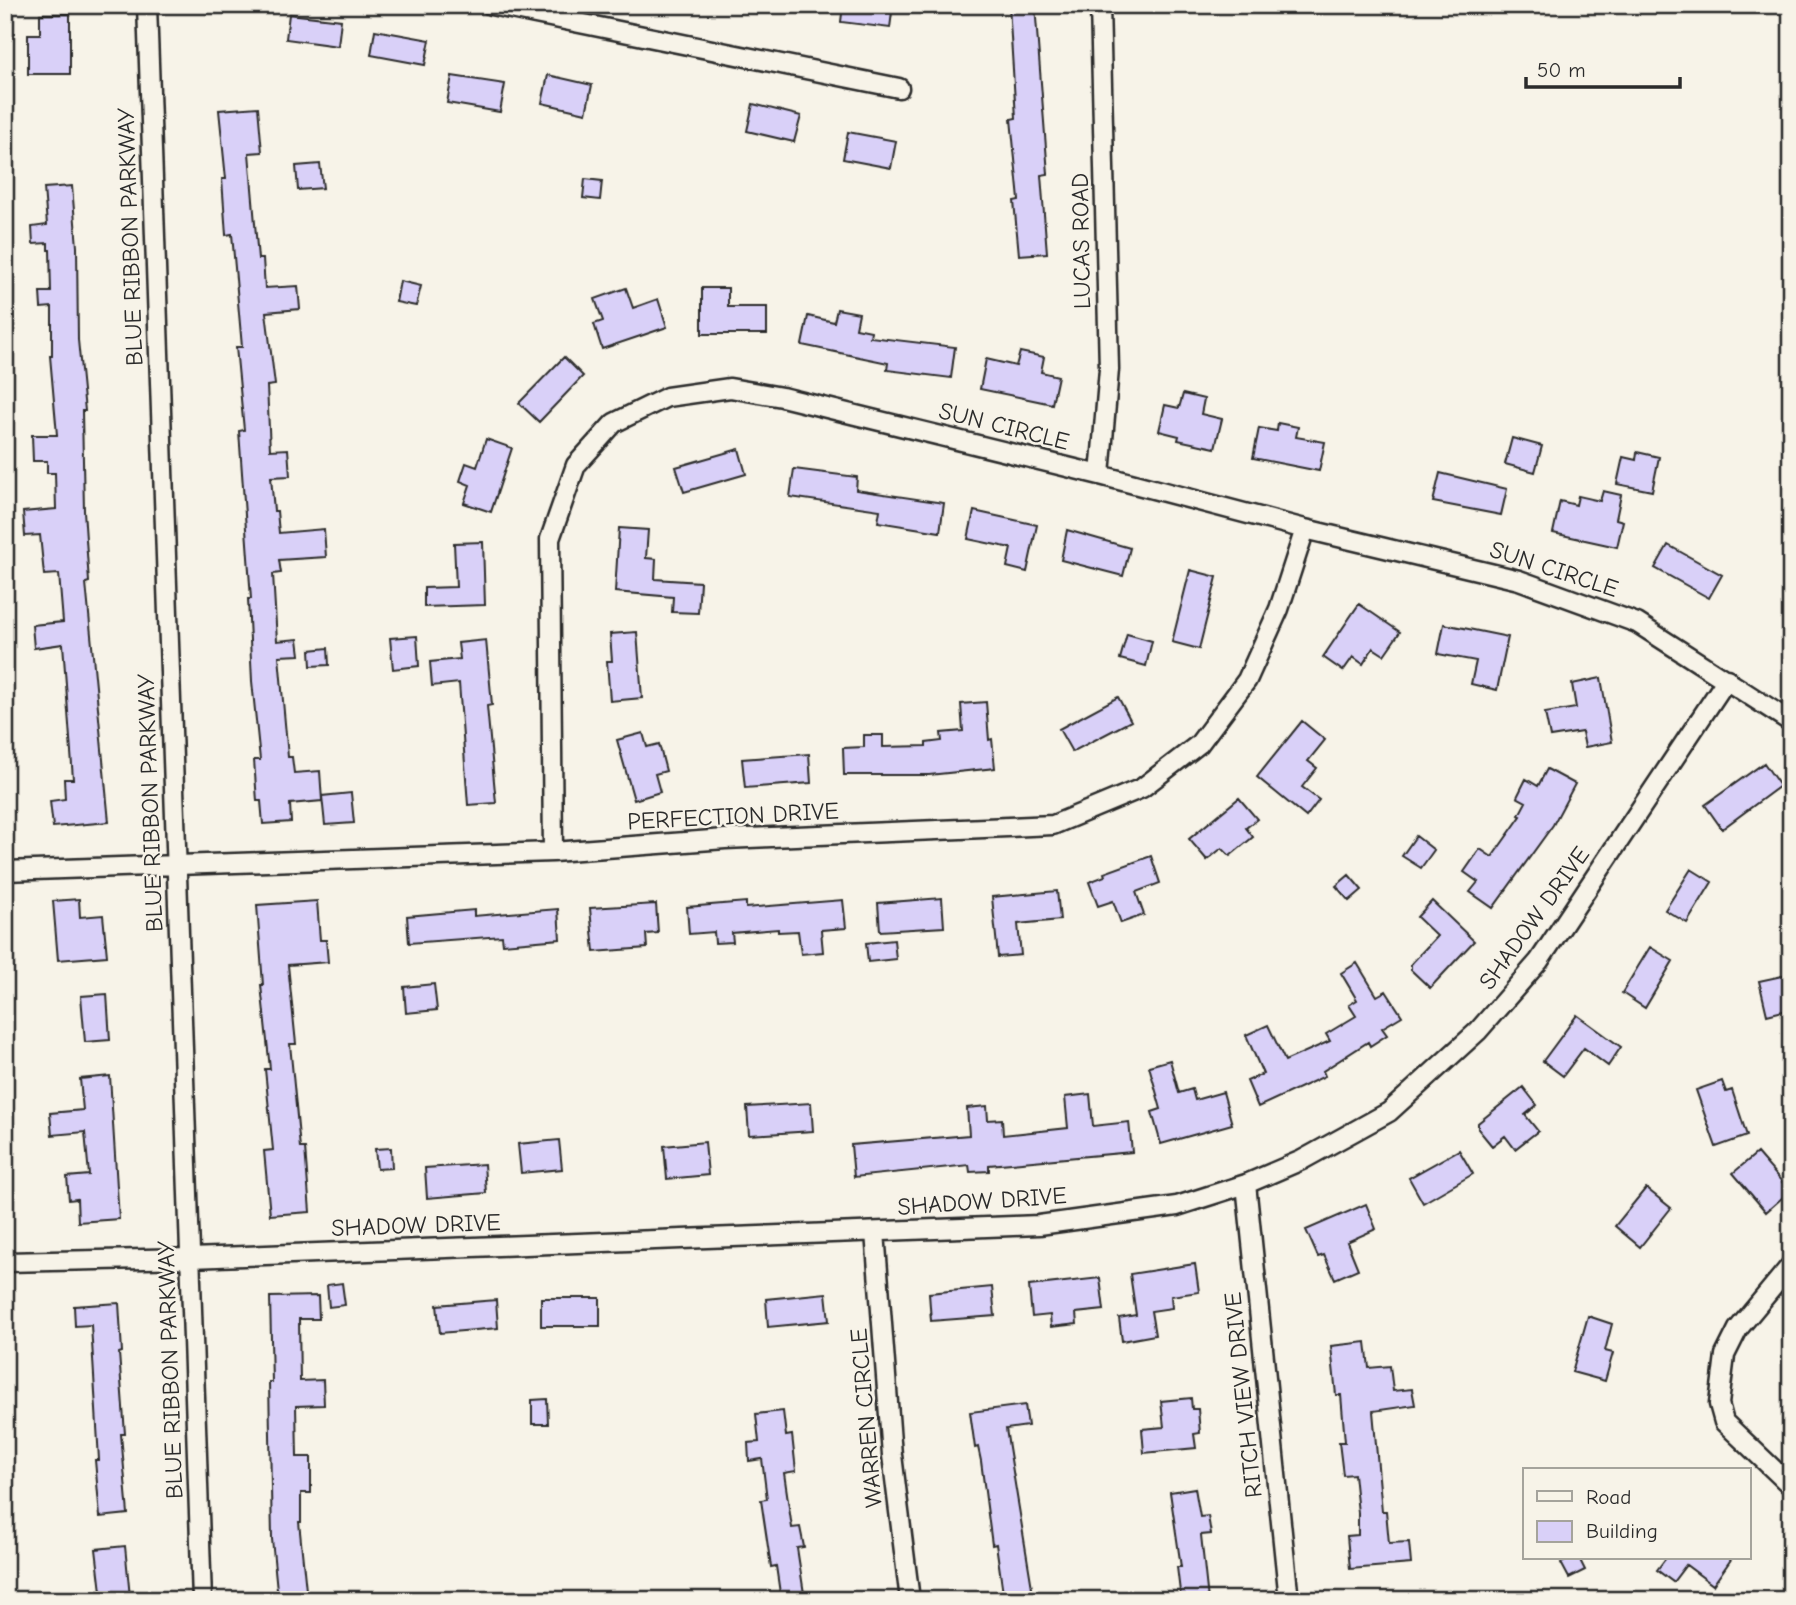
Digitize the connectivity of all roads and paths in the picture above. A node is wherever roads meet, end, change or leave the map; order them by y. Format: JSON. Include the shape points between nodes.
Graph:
{"nodes":[{"id":1,"x":147,"y":5,"type":"edge"},
{"id":2,"x":491,"y":5,"type":"edge"},
{"id":3,"x":1100,"y":5,"type":"edge"},
{"id":4,"x":900,"y":88,"type":"dead end"},
{"id":5,"x":1100,"y":475,"type":"junction"},
{"id":6,"x":1305,"y":529,"type":"junction"},
{"id":7,"x":1727,"y":679,"type":"junction"},
{"id":8,"x":1791,"y":722,"type":"edge"},
{"id":9,"x":553,"y":852,"type":"junction"},
{"id":10,"x":176,"y":864,"type":"junction"},
{"id":11,"x":5,"y":871,"type":"edge"},
{"id":12,"x":1246,"y":1184,"type":"junction"},
{"id":13,"x":875,"y":1231,"type":"junction"},
{"id":14,"x":191,"y":1258,"type":"junction"},
{"id":15,"x":5,"y":1262,"type":"edge"},
{"id":16,"x":1791,"y":1265,"type":"edge"},
{"id":17,"x":1791,"y":1486,"type":"edge"},
{"id":18,"x":202,"y":1600,"type":"edge"},
{"id":19,"x":910,"y":1600,"type":"edge"},
{"id":20,"x":1289,"y":1600,"type":"edge"}],
"edges":[{"from":1,"to":10,"type":"street","name":"BLUE RIBBON PARKWAY"},
{"from":2,"to":4,"type":"street"},
{"from":3,"to":5,"type":"street","name":"LUCAS ROAD","via":[[1109,369]]},
{"from":5,"to":6,"type":"street","name":"SUN CIRCLE"},
{"from":5,"to":9,"type":"street","name":"SUN CIRCLE","via":[[730,388],[667,397],[614,423],[576,465],[551,539]]},
{"from":6,"to":7,"type":"street","name":"SUN CIRCLE","via":[[1519,580],[1637,622]]},
{"from":6,"to":9,"type":"street","name":"PERFECTION DRIVE","via":[[1279,609],[1247,680],[1199,744],[1142,788],[1053,825],[725,839]]},
{"from":7,"to":8,"type":"street","name":"SUN CIRCLE"},
{"from":7,"to":12,"type":"street","name":"SHADOW DRIVE","via":[[1539,961],[1478,1031],[1389,1112],[1302,1160]]},
{"from":9,"to":10,"type":"street","name":"PERFECTION DRIVE"},
{"from":10,"to":11,"type":"street","name":"PERFECTION DRIVE"},
{"from":10,"to":14,"type":"street","name":"BLUE RIBBON PARKWAY"},
{"from":12,"to":13,"type":"street","name":"SHADOW DRIVE","via":[[1177,1206],[1039,1225]]},
{"from":12,"to":20,"type":"street","name":"RITCH VIEW DRIVE"},
{"from":13,"to":14,"type":"street","name":"SHADOW DRIVE"},
{"from":13,"to":19,"type":"street","name":"WARREN CIRCLE","via":[[892,1455]]},
{"from":14,"to":15,"type":"street","name":"SHADOW DRIVE"},
{"from":14,"to":18,"type":"street","name":"BLUE RIBBON PARKWAY"},
{"from":16,"to":17,"type":"street","via":[[1738,1329],[1725,1355],[1719,1404],[1724,1422]]}]}
